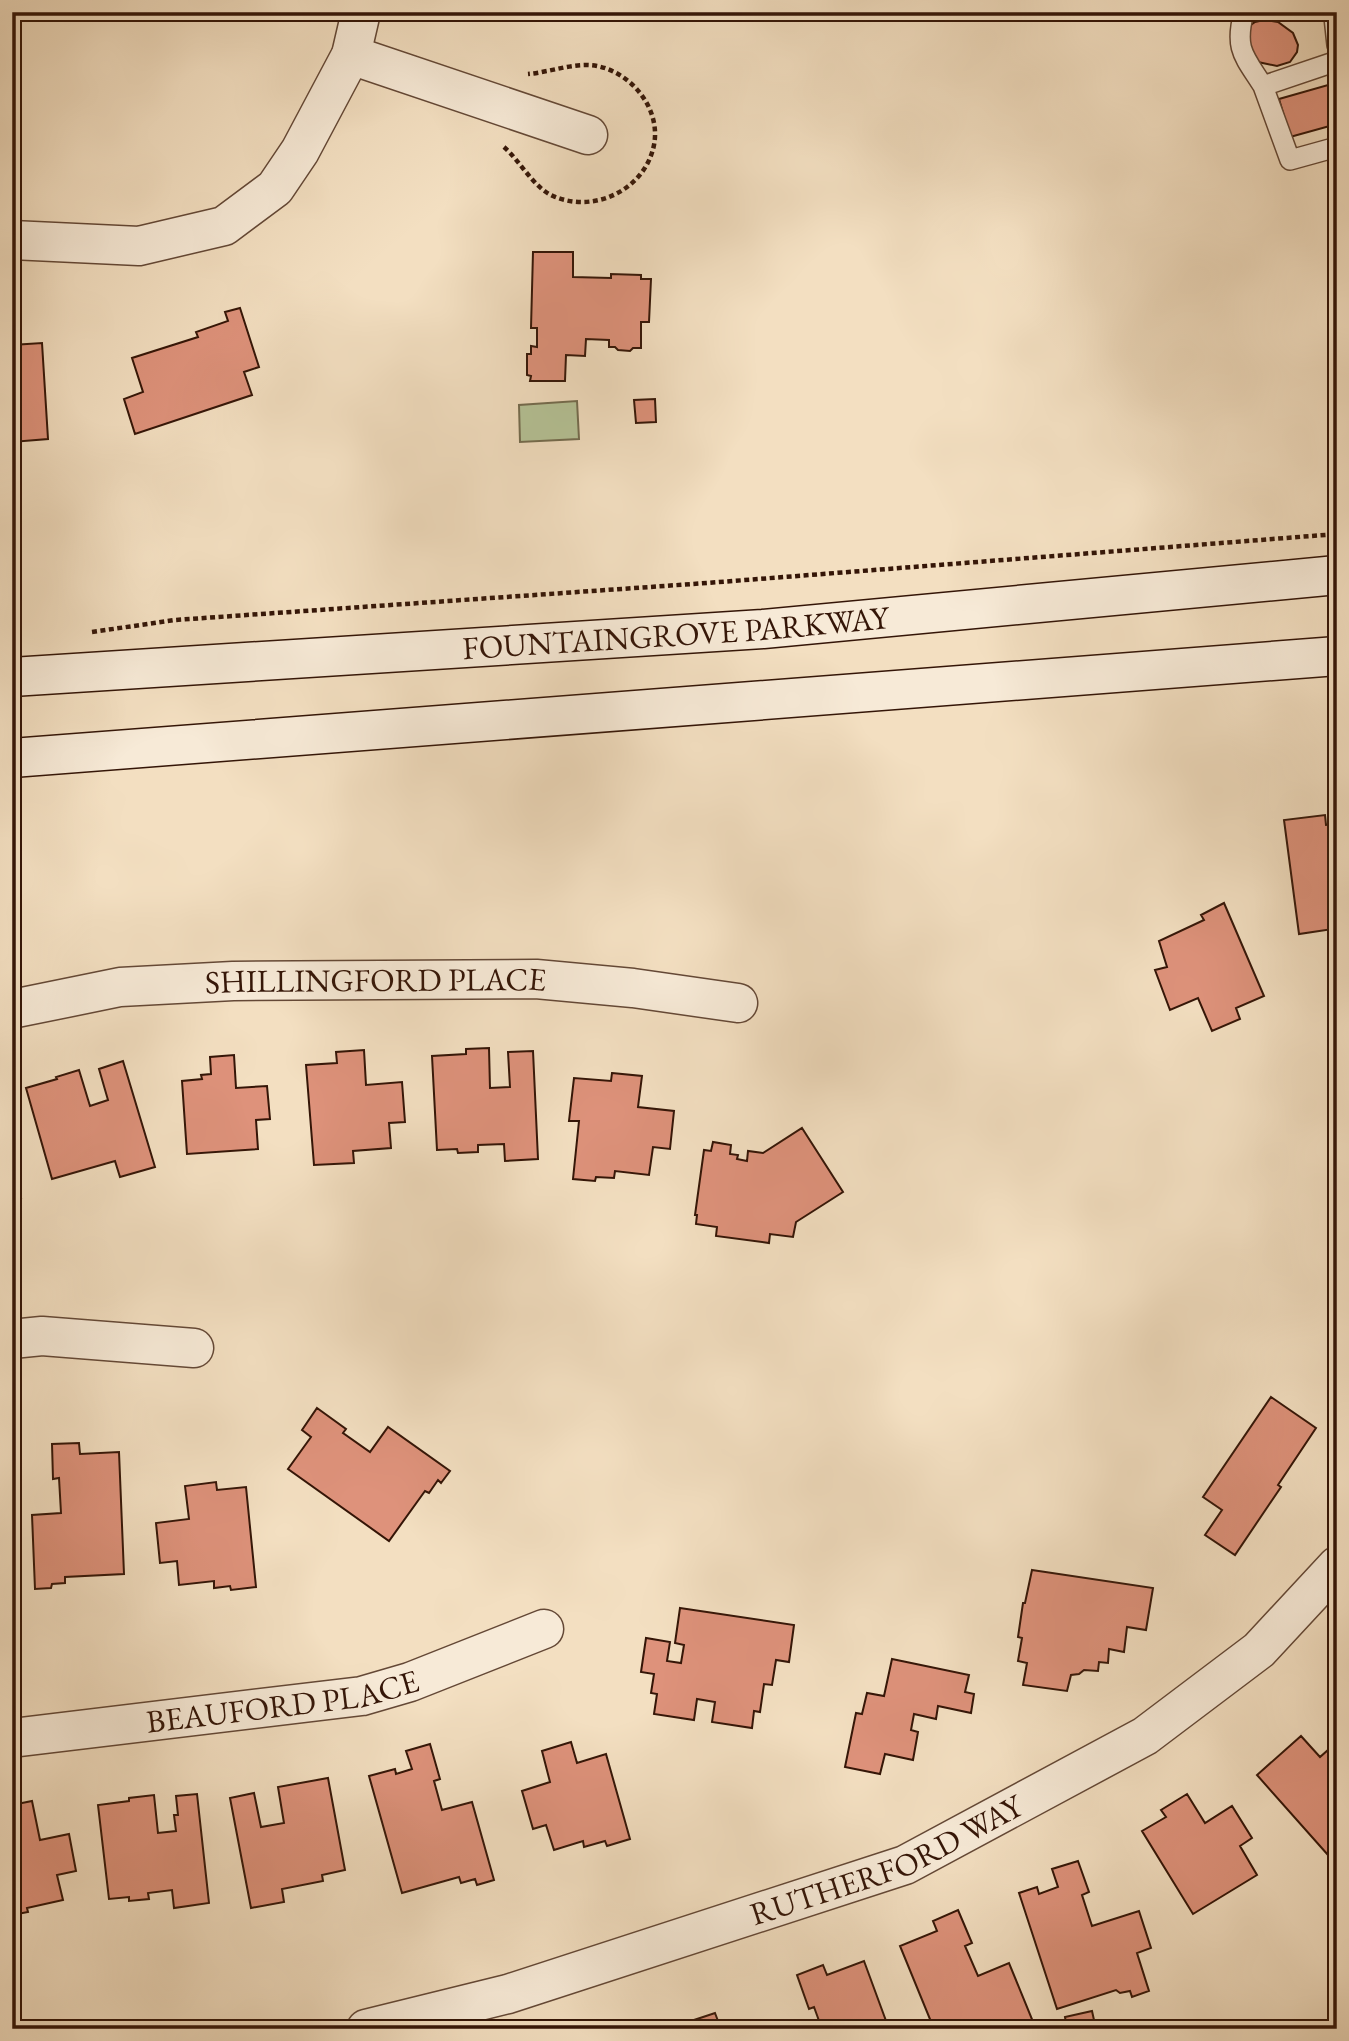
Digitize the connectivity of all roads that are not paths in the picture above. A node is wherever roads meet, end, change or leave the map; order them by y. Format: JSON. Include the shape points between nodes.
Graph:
{"nodes":[{"id":1,"x":361,"y":12,"type":"edge"},
{"id":2,"x":1244,"y":12,"type":"edge"},
{"id":3,"x":1331,"y":12,"type":"edge"},
{"id":4,"x":1337,"y":45,"type":"edge"},
{"id":5,"x":351,"y":55,"type":"junction"},
{"id":6,"x":1337,"y":61,"type":"edge"},
{"id":7,"x":1263,"y":86,"type":"junction"},
{"id":8,"x":588,"y":135,"type":"dead end"},
{"id":9,"x":1337,"y":147,"type":"edge"},
{"id":10,"x":12,"y":240,"type":"edge"},
{"id":11,"x":1337,"y":575,"type":"edge"},
{"id":12,"x":1337,"y":656,"type":"edge"},
{"id":13,"x":12,"y":677,"type":"edge"},
{"id":14,"x":12,"y":758,"type":"edge"},
{"id":15,"x":738,"y":1003,"type":"dead end"},
{"id":16,"x":12,"y":1009,"type":"edge"},
{"id":17,"x":12,"y":1339,"type":"edge"},
{"id":18,"x":194,"y":1348,"type":"dead end"},
{"id":19,"x":1337,"y":1566,"type":"edge"},
{"id":20,"x":544,"y":1629,"type":"dead end"},
{"id":21,"x":12,"y":1738,"type":"edge"},
{"id":22,"x":366,"y":2029,"type":"edge"}],
"edges":[{"from":1,"to":5,"type":"street"},
{"from":2,"to":7,"type":"lane","via":[[1241,52]]},
{"from":3,"to":4,"type":"lane"},
{"from":5,"to":8,"type":"street"},
{"from":5,"to":10,"type":"street","via":[[275,188],[224,226],[139,246]]},
{"from":6,"to":7,"type":"lane"},
{"from":7,"to":9,"type":"lane","via":[[1290,160]]},
{"from":11,"to":13,"type":"street","name":"FOUNTAINGROVE PARKWAY","via":[[762,629]]},
{"from":12,"to":14,"type":"street"},
{"from":15,"to":16,"type":"street","name":"SHILLINGFORD PLACE","via":[[536,979],[233,981],[120,987]]},
{"from":17,"to":18,"type":"street","via":[[42,1336]]},
{"from":19,"to":22,"type":"street","name":"RUTHERFORD WAY","via":[[1259,1650],[1145,1736],[905,1865],[508,1994]]},
{"from":20,"to":21,"type":"street","name":"BEAUFORD PLACE","via":[[362,1696]]}]}
